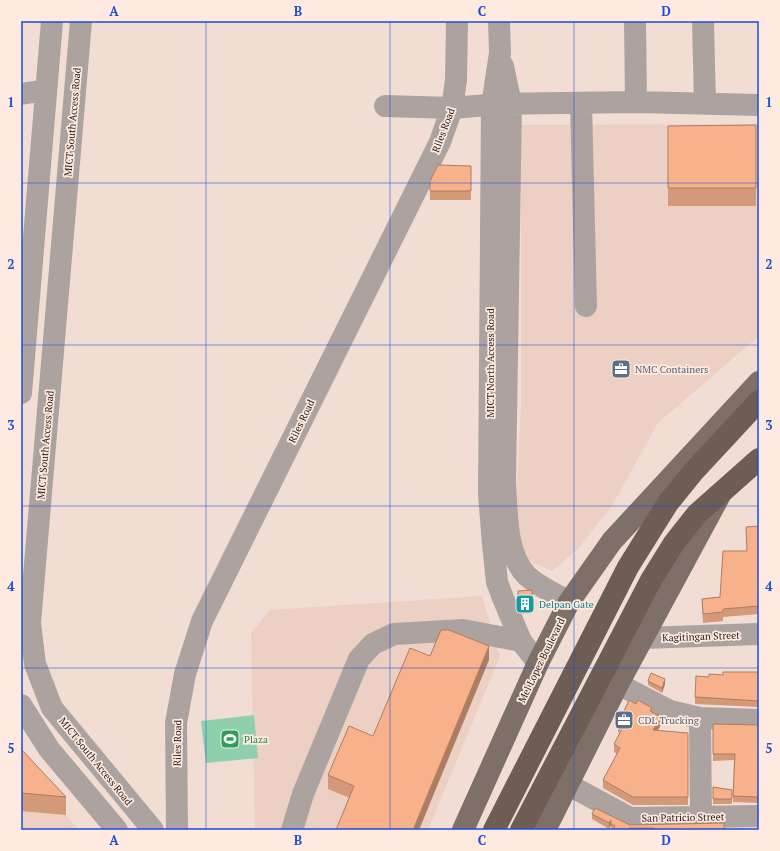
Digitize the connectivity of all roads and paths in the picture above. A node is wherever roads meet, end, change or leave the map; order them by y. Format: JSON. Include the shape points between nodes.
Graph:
{"nodes":[{"id":1,"x":52,"y":21,"type":"edge"},
{"id":2,"x":81,"y":21,"type":"edge"},
{"id":3,"x":457,"y":21,"type":"edge"},
{"id":4,"x":500,"y":21,"type":"edge"},
{"id":5,"x":635,"y":21,"type":"edge"},
{"id":6,"x":703,"y":21,"type":"edge"},
{"id":7,"x":46,"y":90,"type":"junction"},
{"id":8,"x":21,"y":94,"type":"edge"},
{"id":9,"x":636,"y":102,"type":"junction"},
{"id":10,"x":581,"y":103,"type":"junction"},
{"id":11,"x":705,"y":104,"type":"junction"},
{"id":12,"x":501,"y":105,"type":"junction"},
{"id":13,"x":759,"y":105,"type":"edge"},
{"id":14,"x":385,"y":106,"type":"dead end"},
{"id":15,"x":452,"y":108,"type":"junction"},
{"id":16,"x":586,"y":306,"type":"dead end"},
{"id":17,"x":759,"y":382,"type":"edge"},
{"id":18,"x":21,"y":393,"type":"edge"},
{"id":19,"x":759,"y":401,"type":"edge"},
{"id":20,"x":759,"y":459,"type":"edge"},
{"id":21,"x":720,"y":495,"type":"junction"},
{"id":22,"x":29,"y":524,"type":"edge"},
{"id":23,"x":570,"y":602,"type":"junction"},
{"id":24,"x":759,"y":634,"type":"edge"},
{"id":25,"x":643,"y":638,"type":"junction"},
{"id":26,"x":520,"y":641,"type":"junction"},
{"id":27,"x":538,"y":663,"type":"junction"},
{"id":28,"x":618,"y":684,"type":"junction"},
{"id":29,"x":21,"y":705,"type":"edge"},
{"id":30,"x":700,"y":718,"type":"junction"},
{"id":31,"x":759,"y":720,"type":"edge"},
{"id":32,"x":71,"y":731,"type":"junction"},
{"id":33,"x":49,"y":748,"type":"junction"},
{"id":34,"x":567,"y":784,"type":"junction"},
{"id":35,"x":759,"y":816,"type":"edge"},
{"id":36,"x":701,"y":817,"type":"junction"},
{"id":37,"x":117,"y":830,"type":"edge"},
{"id":38,"x":153,"y":830,"type":"edge"},
{"id":39,"x":176,"y":830,"type":"edge"},
{"id":40,"x":292,"y":830,"type":"edge"},
{"id":41,"x":463,"y":830,"type":"edge"},
{"id":42,"x":494,"y":830,"type":"edge"},
{"id":43,"x":521,"y":830,"type":"edge"},
{"id":44,"x":545,"y":830,"type":"edge"}],
"edges":[{"from":1,"to":7,"type":"street"},
{"from":2,"to":22,"type":"street","name":"MICT South Access Road"},
{"from":3,"to":15,"type":"street","name":"Riles Road","via":[[456,80]]},
{"from":4,"to":12,"type":"street","name":"MICT North Access Road"},
{"from":5,"to":9,"type":"street"},
{"from":6,"to":11,"type":"street"},
{"from":7,"to":8,"type":"street"},
{"from":7,"to":18,"type":"street"},
{"from":9,"to":10,"type":"street"},
{"from":9,"to":11,"type":"street"},
{"from":10,"to":12,"type":"street"},
{"from":10,"to":16,"type":"street"},
{"from":11,"to":13,"type":"street"},
{"from":12,"to":15,"type":"street"},
{"from":12,"to":23,"type":"street","name":"MICT North Access Road","via":[[504,481],[509,538],[526,575]]},
{"from":12,"to":26,"type":"street","name":"MICT North Access Road","via":[[489,494],[497,582]]},
{"from":14,"to":15,"type":"street"},
{"from":15,"to":39,"type":"street","name":"Riles Road","via":[[437,149],[202,622],[185,674],[176,723]]},
{"from":17,"to":23,"type":"main road","name":"Mel Lopez Boulevard","via":[[612,541]]},
{"from":19,"to":42,"type":"highway","via":[[673,497],[628,567]]},
{"from":20,"to":21,"type":"highway"},
{"from":21,"to":25,"type":"main road"},
{"from":21,"to":43,"type":"highway","via":[[697,514],[674,543],[652,580]]},
{"from":22,"to":32,"type":"street","name":"MICT South Access Road","via":[[30,623],[35,664],[52,708]]},
{"from":23,"to":27,"type":"main road","name":"Mel Lopez Boulevard"},
{"from":24,"to":25,"type":"street","name":"Kagitingan Street"},
{"from":25,"to":28,"type":"main road"},
{"from":26,"to":27,"type":"street","name":"MICT North Access Road"},
{"from":26,"to":40,"type":"street","via":[[464,630],[394,634],[373,644],[359,659],[303,794]]},
{"from":27,"to":41,"type":"main road","name":"Mel Lopez Boulevard"},
{"from":28,"to":30,"type":"street","via":[[670,711]]},
{"from":28,"to":34,"type":"main road"},
{"from":29,"to":33,"type":"street"},
{"from":30,"to":31,"type":"street"},
{"from":30,"to":36,"type":"street"},
{"from":32,"to":33,"type":"street"},
{"from":32,"to":38,"type":"street","name":"MICT South Access Road"},
{"from":33,"to":37,"type":"street"},
{"from":34,"to":36,"type":"street","name":"San Patricio Street","via":[[630,818]]},
{"from":34,"to":44,"type":"main road"},
{"from":35,"to":36,"type":"street","name":"San Patricio Street"}]}
